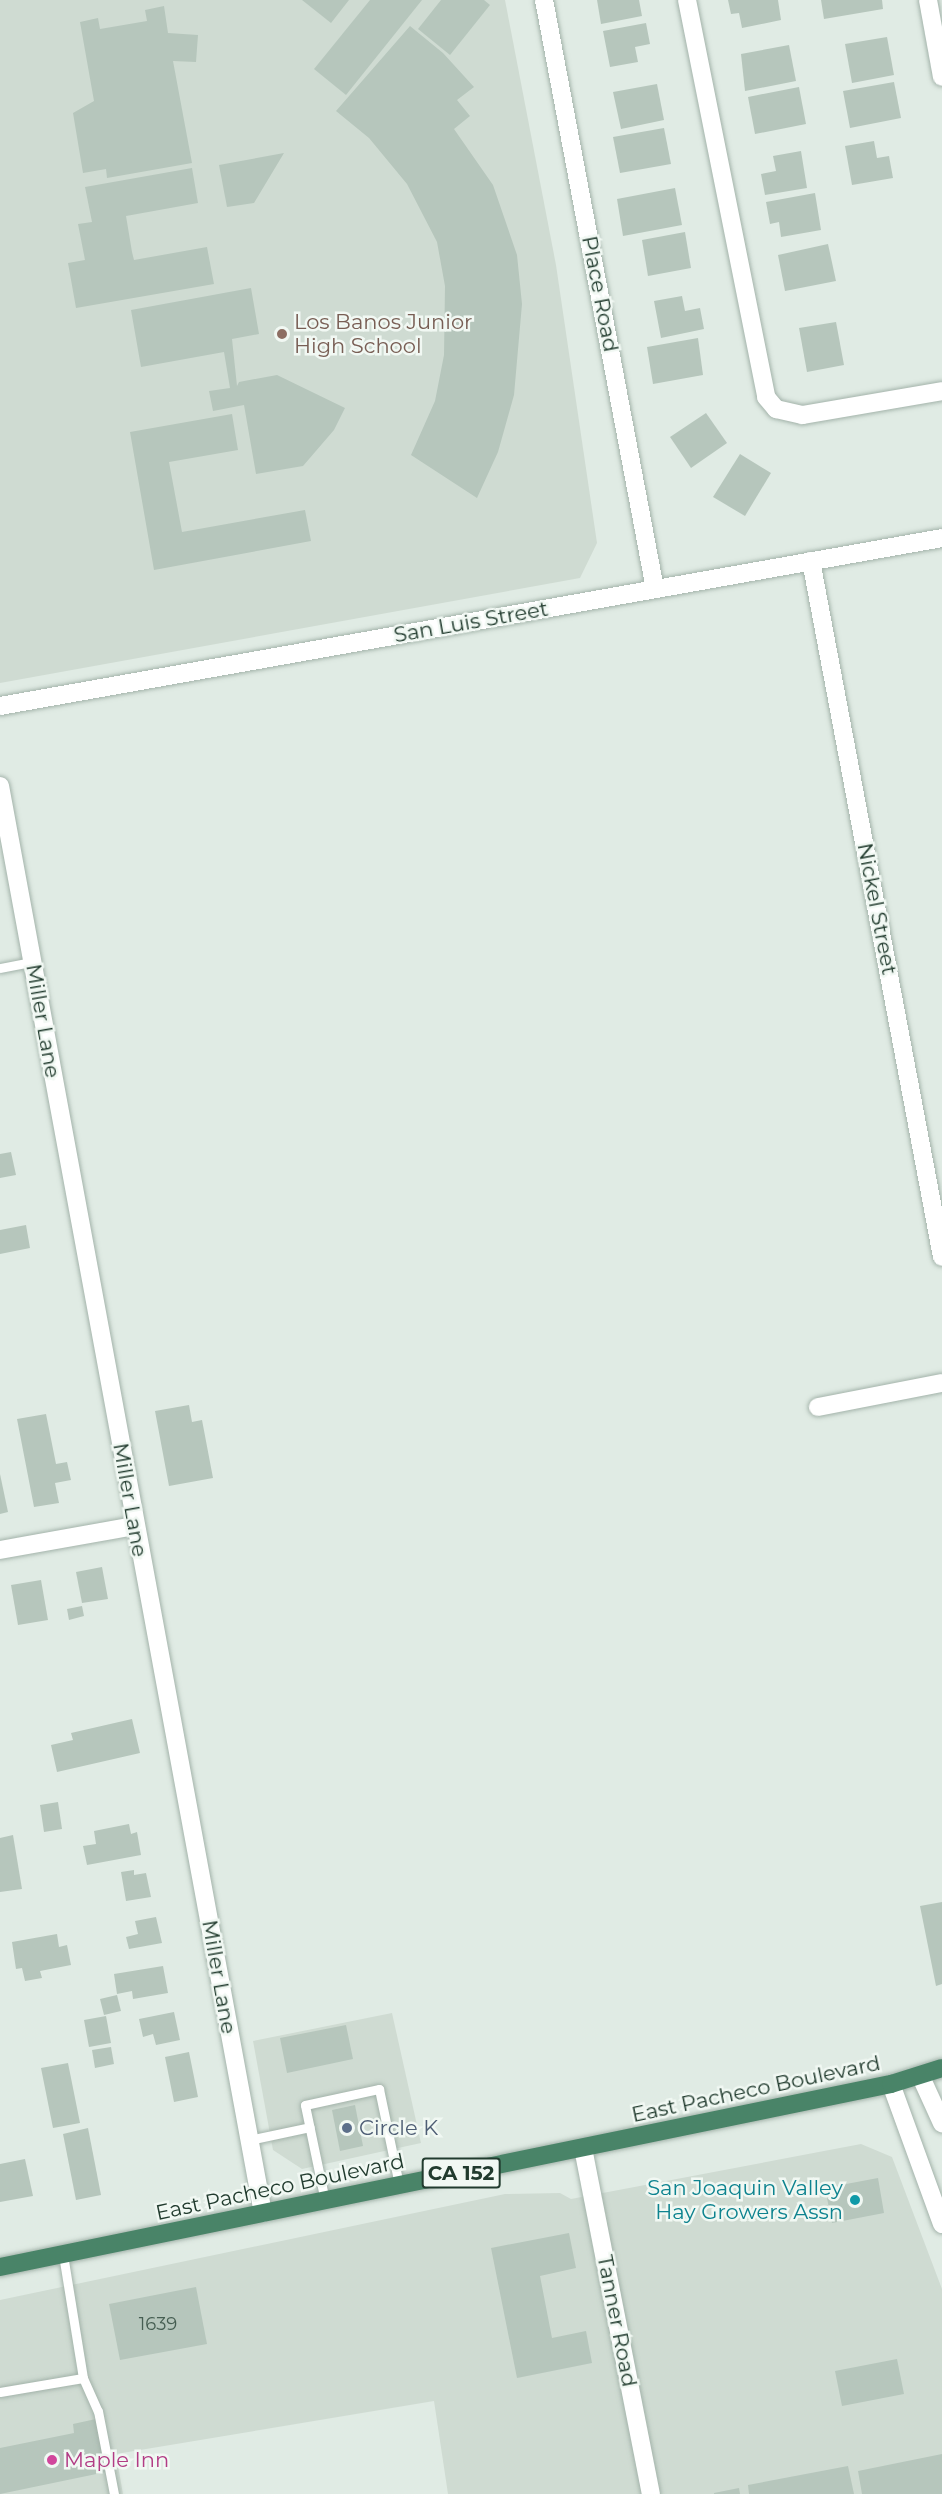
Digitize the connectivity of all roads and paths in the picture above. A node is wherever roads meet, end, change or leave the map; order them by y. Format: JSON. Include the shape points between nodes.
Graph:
{"nodes":[{"id":1,"x":544,"y":0,"type":"edge"},
{"id":2,"x":687,"y":0,"type":"edge"},
{"id":3,"x":928,"y":0,"type":"edge"},
{"id":4,"x":942,"y":77,"type":"edge"},
{"id":5,"x":942,"y":391,"type":"edge"},
{"id":6,"x":942,"y":538,"type":"edge"},
{"id":7,"x":812,"y":561,"type":"junction"},
{"id":8,"x":655,"y":589,"type":"junction"},
{"id":9,"x":0,"y":706,"type":"edge"},
{"id":10,"x":0,"y":786,"type":"edge"},
{"id":11,"x":6,"y":851,"type":"edge"},
{"id":12,"x":32,"y":962,"type":"junction"},
{"id":13,"x":0,"y":968,"type":"edge"},
{"id":14,"x":942,"y":1257,"type":"edge"},
{"id":15,"x":942,"y":1383,"type":"edge"},
{"id":16,"x":818,"y":1407,"type":"dead end"},
{"id":17,"x":135,"y":1526,"type":"junction"},
{"id":18,"x":0,"y":1550,"type":"edge"},
{"id":19,"x":942,"y":2068,"type":"edge"},
{"id":20,"x":921,"y":2077,"type":"junction"},
{"id":21,"x":942,"y":2080,"type":"edge"},
{"id":22,"x":891,"y":2084,"type":"junction"},
{"id":23,"x":942,"y":2123,"type":"edge"},
{"id":24,"x":310,"y":2127,"type":"junction"},
{"id":25,"x":249,"y":2140,"type":"junction"},
{"id":26,"x":583,"y":2148,"type":"junction"},
{"id":27,"x":399,"y":2185,"type":"junction"},
{"id":28,"x":325,"y":2201,"type":"junction"},
{"id":29,"x":263,"y":2213,"type":"junction"},
{"id":30,"x":942,"y":2224,"type":"edge"},
{"id":31,"x":63,"y":2254,"type":"junction"},
{"id":32,"x":0,"y":2267,"type":"edge"},
{"id":33,"x":83,"y":2378,"type":"junction"},
{"id":34,"x":0,"y":2392,"type":"edge"},
{"id":35,"x":114,"y":2494,"type":"edge"},
{"id":36,"x":651,"y":2494,"type":"edge"}],
"edges":[{"from":1,"to":8,"type":"street","name":"Place Road"},
{"from":2,"to":5,"type":"street","via":[[766,397],[776,409],[802,415]]},
{"from":3,"to":4,"type":"street"},
{"from":6,"to":7,"type":"street","name":"San Luis Street"},
{"from":7,"to":8,"type":"street","name":"San Luis Street"},
{"from":7,"to":14,"type":"street","name":"Nickel Street"},
{"from":8,"to":9,"type":"street","name":"San Luis Street"},
{"from":10,"to":11,"type":"street","name":"Miller Lane"},
{"from":11,"to":12,"type":"street","name":"Miller Lane"},
{"from":12,"to":13,"type":"lane"},
{"from":12,"to":17,"type":"street","name":"Miller Lane"},
{"from":15,"to":16,"type":"street"},
{"from":17,"to":18,"type":"street"},
{"from":17,"to":25,"type":"street","name":"Miller Lane"},
{"from":19,"to":20,"type":"highway","name":"East Pacheco Boulevard","number":"CA 152"},
{"from":20,"to":21,"type":"highway","name":"East Pacheco Boulevard","number":"CA 152"},
{"from":20,"to":22,"type":"highway","name":"East Pacheco Boulevard","number":"CA 152"},
{"from":20,"to":23,"type":"street"},
{"from":22,"to":26,"type":"highway","name":"East Pacheco Boulevard","number":"CA 152"},
{"from":22,"to":30,"type":"street"},
{"from":24,"to":25,"type":"lane"},
{"from":24,"to":27,"type":"lane","via":[[305,2104],[380,2090]]},
{"from":24,"to":28,"type":"lane"},
{"from":25,"to":29,"type":"street","name":"Miller Lane"},
{"from":26,"to":27,"type":"highway","name":"East Pacheco Boulevard","number":"CA 152"},
{"from":26,"to":36,"type":"street","name":"Tanner Road"},
{"from":27,"to":28,"type":"highway","name":"East Pacheco Boulevard","number":"CA 152"},
{"from":28,"to":29,"type":"highway","name":"East Pacheco Boulevard","number":"CA 152"},
{"from":29,"to":31,"type":"highway","name":"East Pacheco Boulevard","number":"CA 152"},
{"from":31,"to":32,"type":"highway","name":"East Pacheco Boulevard","number":"CA 152"},
{"from":31,"to":33,"type":"lane"},
{"from":33,"to":34,"type":"lane"},
{"from":33,"to":35,"type":"lane","via":[[98,2411]]}]}
